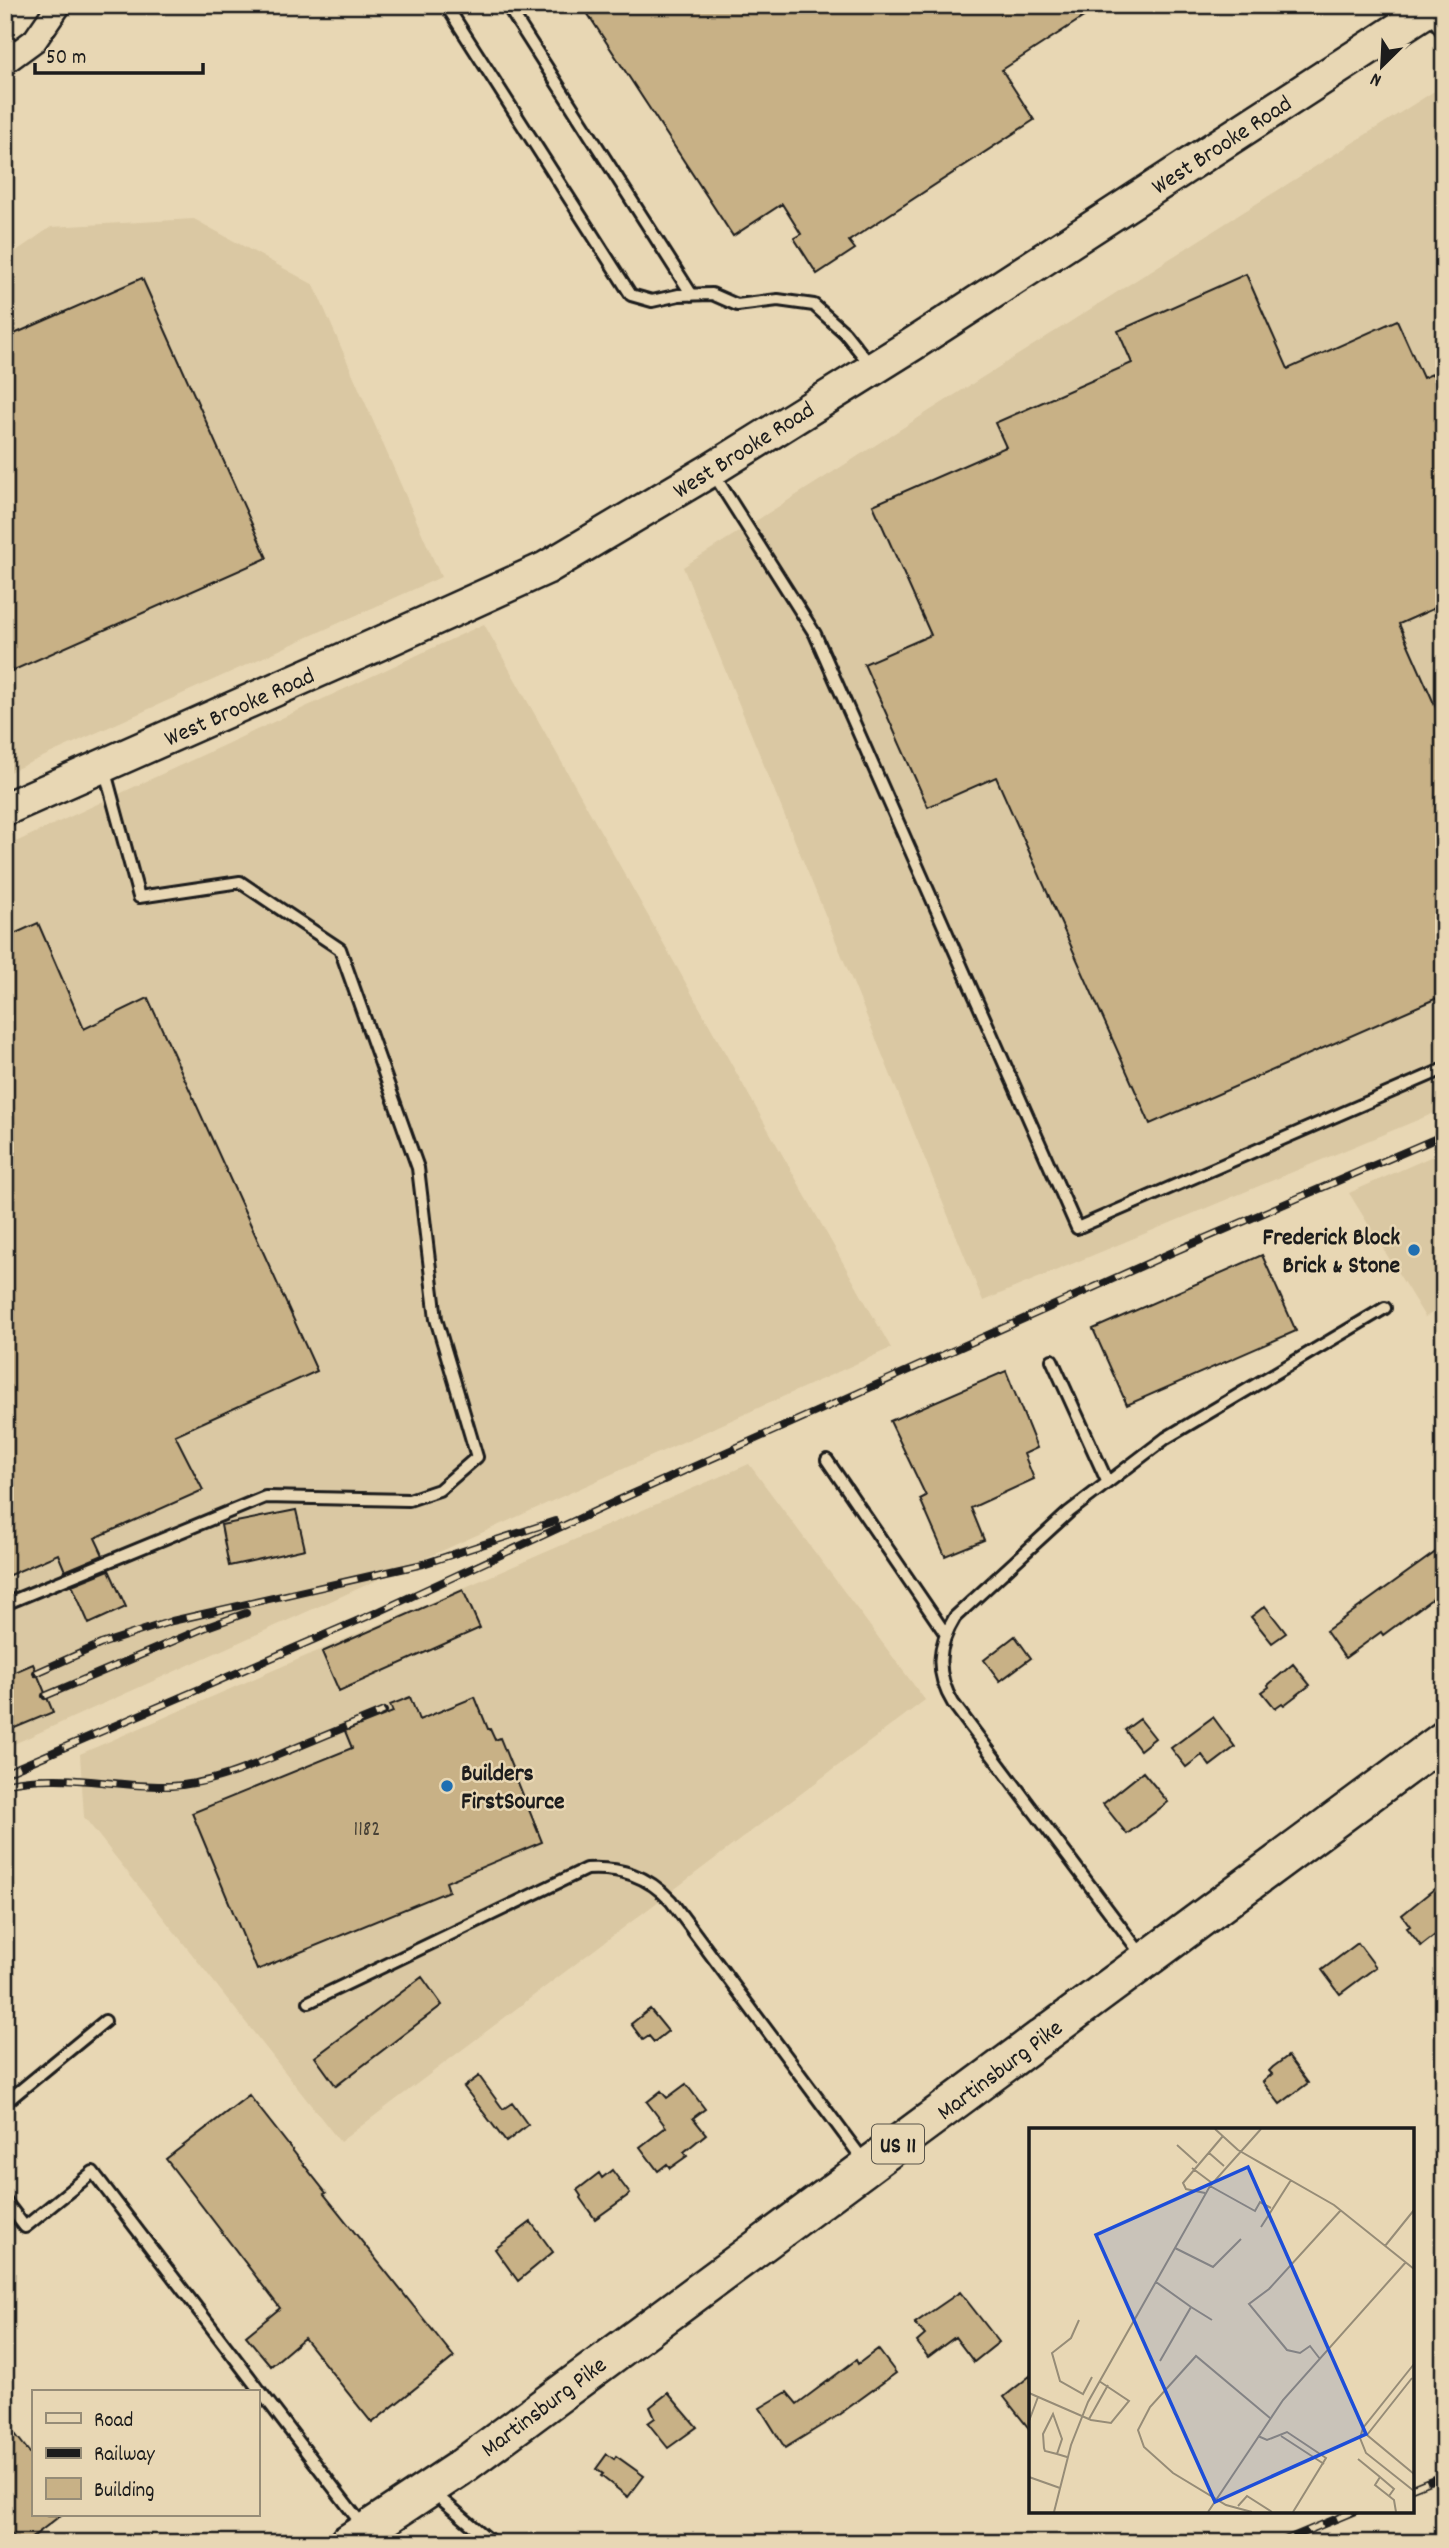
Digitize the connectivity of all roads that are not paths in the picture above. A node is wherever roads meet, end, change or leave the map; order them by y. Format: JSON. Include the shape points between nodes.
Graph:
{"nodes":[{"id":1,"x":59,"y":5,"type":"edge"},
{"id":2,"x":446,"y":5,"type":"edge"},
{"id":3,"x":507,"y":5,"type":"edge"},
{"id":4,"x":1432,"y":14,"type":"edge"},
{"id":5,"x":5,"y":62,"type":"edge"},
{"id":6,"x":692,"y":295,"type":"junction"},
{"id":7,"x":874,"y":368,"type":"junction"},
{"id":8,"x":711,"y":470,"type":"junction"},
{"id":9,"x":103,"y":766,"type":"junction"},
{"id":10,"x":5,"y":809,"type":"edge"},
{"id":11,"x":1444,"y":1069,"type":"edge"},
{"id":12,"x":1385,"y":1308,"type":"dead end"},
{"id":13,"x":1052,"y":1360,"type":"dead end"},
{"id":14,"x":827,"y":1460,"type":"dead end"},
{"id":15,"x":1107,"y":1481,"type":"junction"},
{"id":16,"x":5,"y":1604,"type":"edge"},
{"id":17,"x":945,"y":1633,"type":"junction"},
{"id":18,"x":1444,"y":1739,"type":"edge"},
{"id":19,"x":1145,"y":1960,"type":"junction"},
{"id":20,"x":309,"y":2002,"type":"dead end"},
{"id":21,"x":105,"y":2021,"type":"dead end"},
{"id":22,"x":5,"y":2103,"type":"edge"},
{"id":23,"x":868,"y":2166,"type":"junction"},
{"id":24,"x":5,"y":2201,"type":"edge"},
{"id":25,"x":429,"y":2488,"type":"junction"},
{"id":26,"x":357,"y":2537,"type":"edge"},
{"id":27,"x":494,"y":2543,"type":"edge"}],
"edges":[{"from":1,"to":5,"type":"street","via":[[34,40]]},
{"from":2,"to":6,"type":"lane","via":[[631,295],[652,301]]},
{"from":3,"to":6,"type":"lane"},
{"from":4,"to":7,"type":"street","name":"West Brooke Road"},
{"from":6,"to":7,"type":"lane","via":[[712,294],[737,305],[778,300],[814,305]]},
{"from":7,"to":8,"type":"street","name":"West Brooke Road"},
{"from":8,"to":9,"type":"street","name":"West Brooke Road","via":[[546,568]]},
{"from":8,"to":11,"type":"lane","via":[[815,634],[1077,1228]]},
{"from":9,"to":10,"type":"street","name":"West Brooke Road"},
{"from":9,"to":16,"type":"lane","via":[[139,897],[240,883],[340,949],[418,1168],[436,1319],[477,1457],[439,1490],[409,1500],[265,1497]]},
{"from":12,"to":15,"type":"lane","via":[[1166,1438]]},
{"from":13,"to":15,"type":"lane"},
{"from":14,"to":17,"type":"lane"},
{"from":15,"to":17,"type":"lane","via":[[956,1616]]},
{"from":17,"to":19,"type":"lane","via":[[940,1652],[945,1690]]},
{"from":18,"to":19,"type":"main road","name":"Martinsburg Pike","number":"US 11"},
{"from":19,"to":23,"type":"main road","name":"Martinsburg Pike","number":"US 11"},
{"from":20,"to":23,"type":"lane","via":[[586,1870],[629,1872],[671,1901]]},
{"from":21,"to":22,"type":"lane"},
{"from":23,"to":25,"type":"main road","name":"Martinsburg Pike","number":"US 11"},
{"from":24,"to":26,"type":"lane","via":[[24,2227],[93,2172],[282,2417]]},
{"from":25,"to":26,"type":"main road","name":"Martinsburg Pike","number":"US 11"},
{"from":25,"to":27,"type":"lane"}]}
